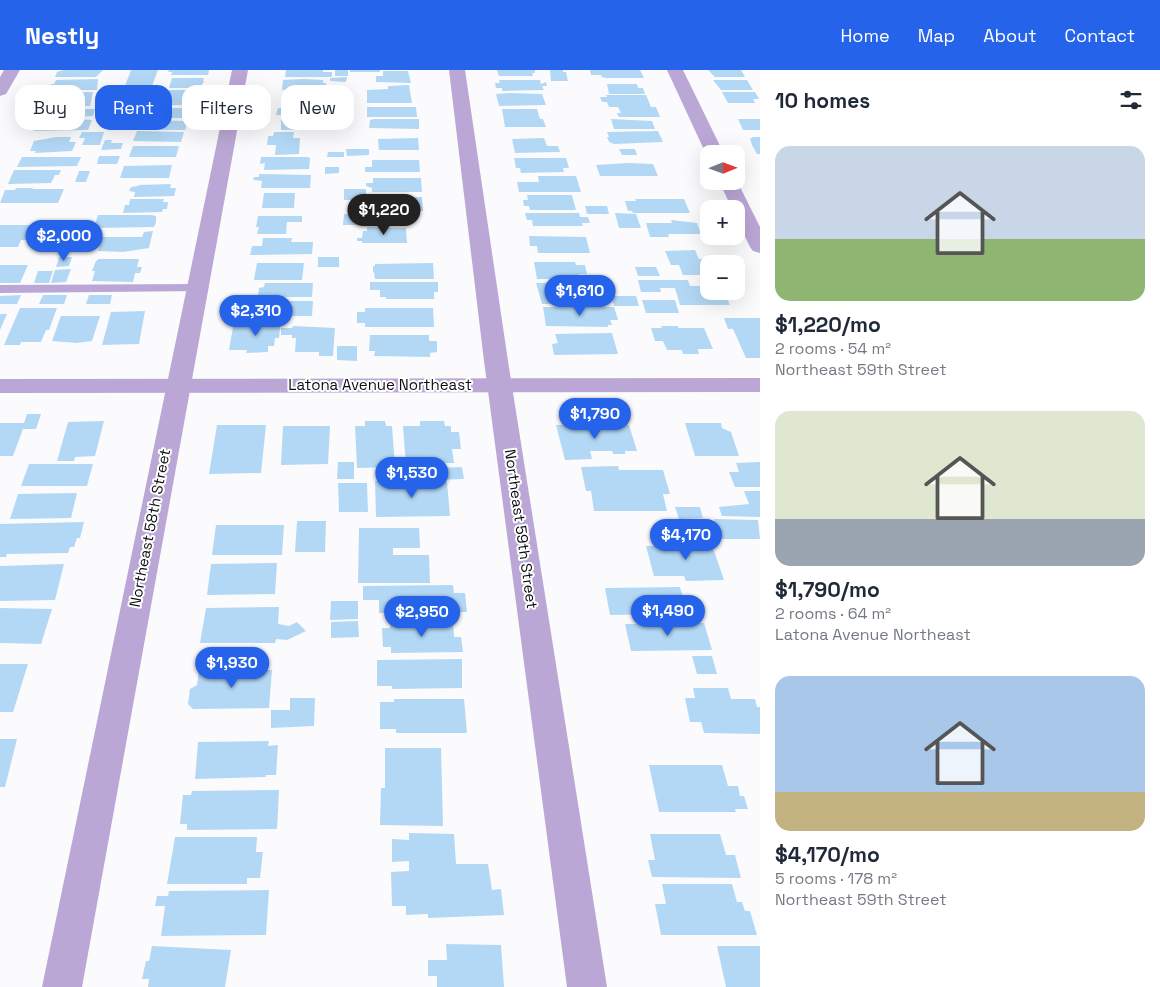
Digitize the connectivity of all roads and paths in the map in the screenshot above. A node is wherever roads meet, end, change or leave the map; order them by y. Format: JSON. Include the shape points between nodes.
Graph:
{"nodes":[{"id":1,"x":12,"y":70,"type":"edge"},
{"id":2,"x":240,"y":70,"type":"edge"},
{"id":3,"x":458,"y":70,"type":"edge"},
{"id":4,"x":675,"y":70,"type":"edge"},
{"id":5,"x":0,"y":91,"type":"edge"},
{"id":6,"x":711,"y":145,"type":"edge"},
{"id":7,"x":732,"y":190,"type":"edge"},
{"id":8,"x":760,"y":247,"type":"edge"},
{"id":9,"x":198,"y":288,"type":"junction"},
{"id":10,"x":0,"y":289,"type":"edge"},
{"id":11,"x":178,"y":385,"type":"junction"},
{"id":12,"x":501,"y":385,"type":"junction"},
{"id":13,"x":760,"y":385,"type":"edge"},
{"id":14,"x":0,"y":386,"type":"edge"},
{"id":15,"x":62,"y":987,"type":"edge"},
{"id":16,"x":587,"y":987,"type":"edge"}],
"edges":[{"from":1,"to":5,"type":"street"},
{"from":2,"to":9,"type":"street","name":"Northeast 58th Street"},
{"from":3,"to":12,"type":"street","name":"Northeast 59th Street"},
{"from":4,"to":6,"type":"street"},
{"from":7,"to":8,"type":"street"},
{"from":9,"to":10,"type":"lane"},
{"from":9,"to":11,"type":"street","name":"Northeast 58th Street"},
{"from":11,"to":12,"type":"street","name":"Latona Avenue Northeast"},
{"from":11,"to":14,"type":"street","name":"Latona Avenue Northeast"},
{"from":11,"to":15,"type":"street","name":"Northeast 58th Street"},
{"from":12,"to":13,"type":"street","name":"Latona Avenue Northeast"},
{"from":12,"to":16,"type":"street","name":"Northeast 59th Street"}]}
